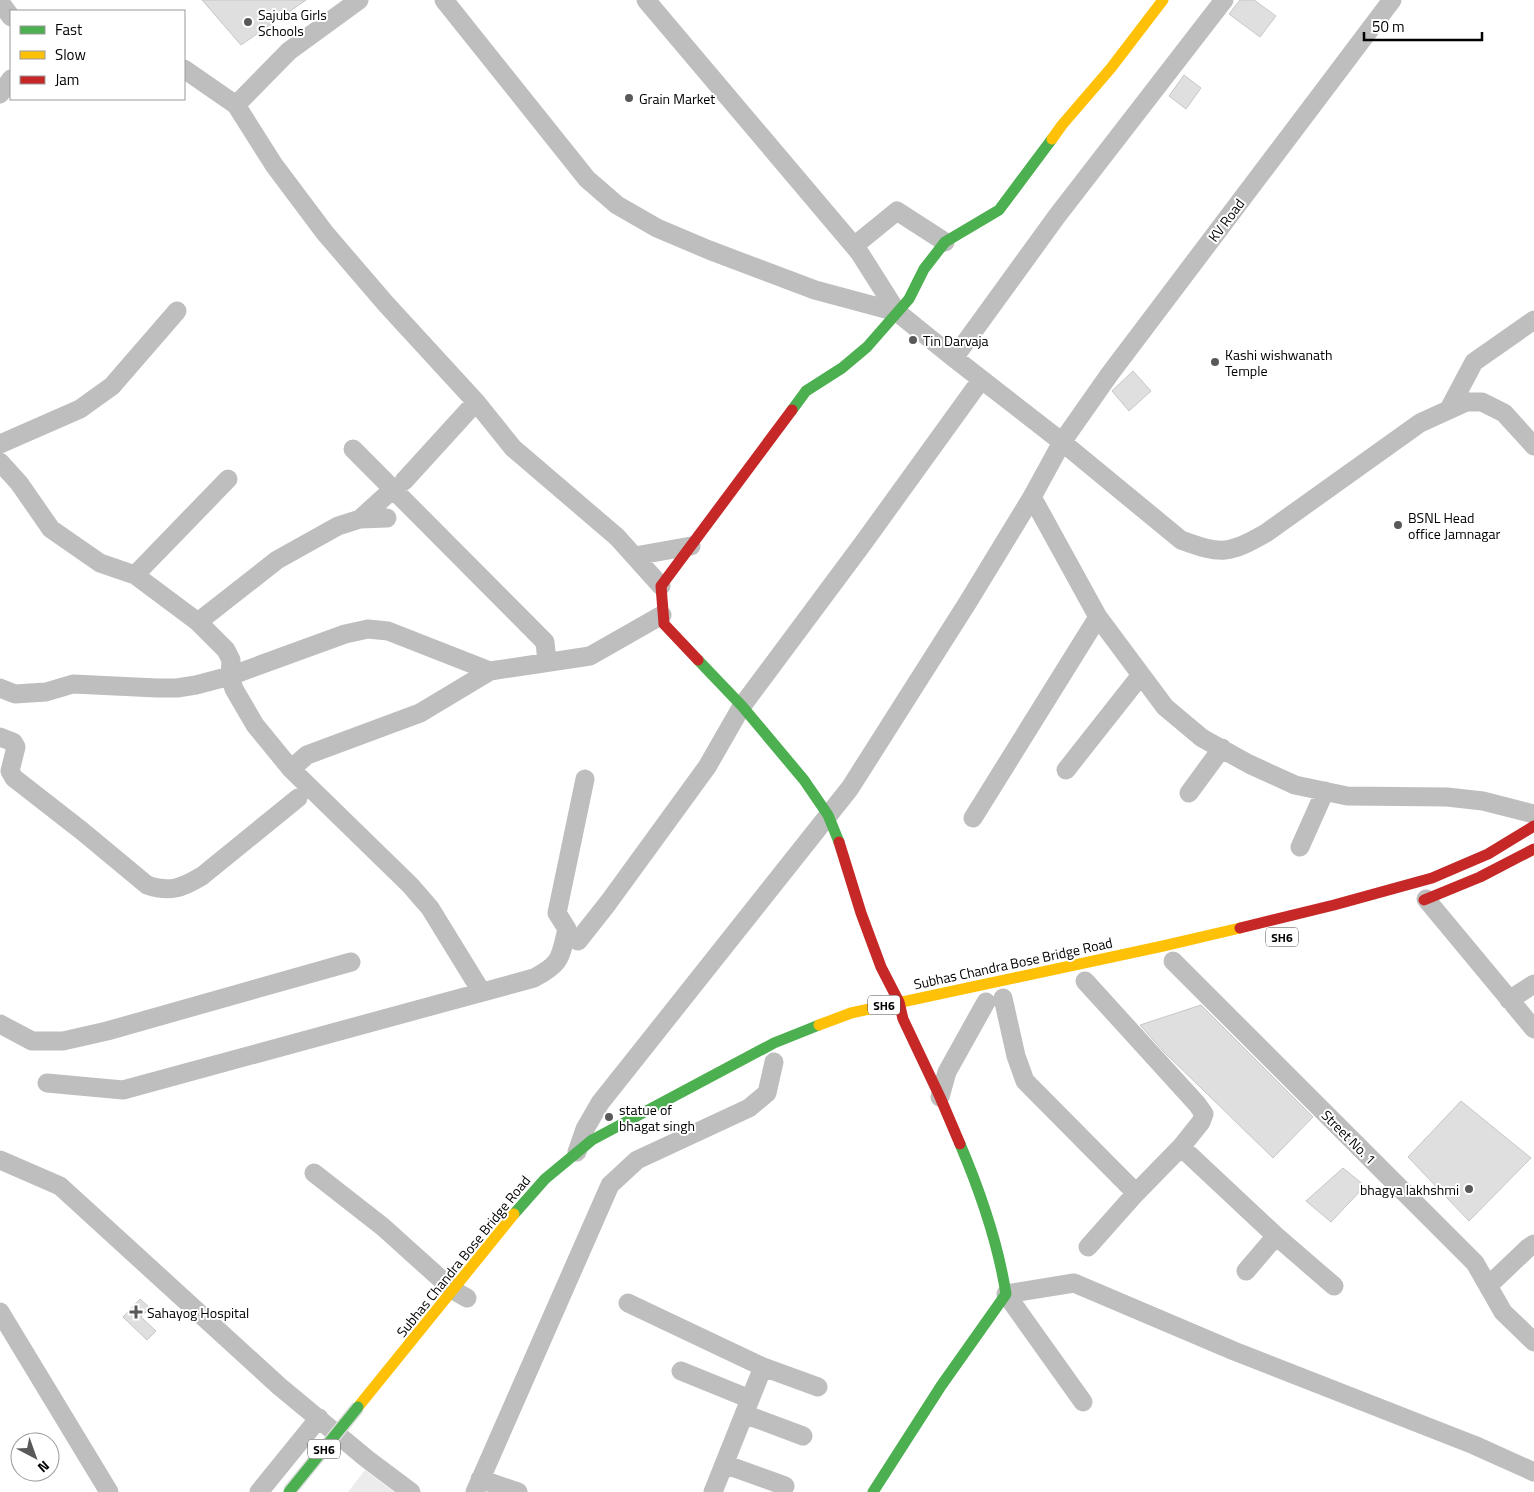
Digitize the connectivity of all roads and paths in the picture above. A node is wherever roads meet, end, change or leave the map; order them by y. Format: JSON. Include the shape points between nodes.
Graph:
{"nodes":[{"id":1,"x":359,"y":0,"type":"edge"},
{"id":2,"x":444,"y":0,"type":"edge"},
{"id":3,"x":646,"y":0,"type":"edge"},
{"id":4,"x":1163,"y":0,"type":"edge"},
{"id":5,"x":1224,"y":0,"type":"edge"},
{"id":6,"x":1392,"y":0,"type":"edge"},
{"id":7,"x":0,"y":2,"type":"edge"},
{"id":8,"x":10,"y":16,"type":"edge"},
{"id":9,"x":185,"y":69,"type":"edge"},
{"id":10,"x":10,"y":80,"type":"edge"},
{"id":11,"x":0,"y":94,"type":"edge"},
{"id":12,"x":236,"y":105,"type":"junction"},
{"id":13,"x":945,"y":242,"type":"junction"},
{"id":14,"x":854,"y":246,"type":"junction"},
{"id":15,"x":177,"y":311,"type":"dead end"},
{"id":16,"x":897,"y":312,"type":"junction"},
{"id":17,"x":1534,"y":320,"type":"edge"},
{"id":18,"x":954,"y":358,"type":"junction"},
{"id":19,"x":981,"y":380,"type":"junction"},
{"id":20,"x":476,"y":402,"type":"junction"},
{"id":21,"x":1448,"y":409,"type":"junction"},
{"id":22,"x":1062,"y":442,"type":"junction"},
{"id":23,"x":0,"y":444,"type":"edge"},
{"id":24,"x":1534,"y":446,"type":"edge"},
{"id":25,"x":353,"y":449,"type":"dead end"},
{"id":26,"x":0,"y":462,"type":"edge"},
{"id":27,"x":228,"y":479,"type":"dead end"},
{"id":28,"x":398,"y":485,"type":"junction"},
{"id":29,"x":1032,"y":496,"type":"junction"},
{"id":30,"x":386,"y":518,"type":"dead end"},
{"id":31,"x":360,"y":519,"type":"junction"},
{"id":32,"x":691,"y":546,"type":"junction"},
{"id":33,"x":635,"y":556,"type":"junction"},
{"id":34,"x":135,"y":575,"type":"junction"},
{"id":35,"x":661,"y":586,"type":"junction"},
{"id":36,"x":662,"y":615,"type":"junction"},
{"id":37,"x":1098,"y":617,"type":"junction"},
{"id":38,"x":198,"y":622,"type":"junction"},
{"id":39,"x":547,"y":662,"type":"junction"},
{"id":40,"x":490,"y":671,"type":"junction"},
{"id":41,"x":1141,"y":675,"type":"junction"},
{"id":42,"x":230,"y":676,"type":"junction"},
{"id":43,"x":0,"y":688,"type":"edge"},
{"id":44,"x":742,"y":706,"type":"junction"},
{"id":45,"x":0,"y":737,"type":"edge"},
{"id":46,"x":1222,"y":748,"type":"junction"},
{"id":47,"x":291,"y":769,"type":"junction"},
{"id":48,"x":1066,"y":770,"type":"dead end"},
{"id":49,"x":585,"y":779,"type":"dead end"},
{"id":50,"x":1325,"y":791,"type":"junction"},
{"id":51,"x":1189,"y":793,"type":"dead end"},
{"id":52,"x":298,"y":798,"type":"dead end"},
{"id":53,"x":1534,"y":814,"type":"edge"},
{"id":54,"x":828,"y":815,"type":"junction"},
{"id":55,"x":973,"y":818,"type":"dead end"},
{"id":56,"x":1534,"y":826,"type":"edge"},
{"id":57,"x":1300,"y":847,"type":"dead end"},
{"id":58,"x":1534,"y":849,"type":"edge"},
{"id":59,"x":1534,"y":861,"type":"edge"},
{"id":60,"x":1461,"y":865,"type":"junction"},
{"id":61,"x":1499,"y":869,"type":"junction"},
{"id":62,"x":1422,"y":900,"type":"joint"},
{"id":63,"x":578,"y":941,"type":"dead end"},
{"id":64,"x":1173,"y":961,"type":"dead end"},
{"id":65,"x":351,"y":962,"type":"dead end"},
{"id":66,"x":1085,"y":981,"type":"dead end"},
{"id":67,"x":1534,"y":984,"type":"edge"},
{"id":68,"x":482,"y":991,"type":"junction"},
{"id":69,"x":1001,"y":998,"type":"junction"},
{"id":70,"x":1509,"y":1000,"type":"junction"},
{"id":71,"x":899,"y":1002,"type":"junction"},
{"id":72,"x":968,"y":1006,"type":"dead end"},
{"id":73,"x":0,"y":1024,"type":"edge"},
{"id":74,"x":1534,"y":1029,"type":"edge"},
{"id":75,"x":778,"y":1060,"type":"joint"},
{"id":76,"x":757,"y":1070,"type":"dead end"},
{"id":77,"x":47,"y":1082,"type":"dead end"},
{"id":78,"x":940,"y":1097,"type":"junction"},
{"id":79,"x":1181,"y":1147,"type":"junction"},
{"id":80,"x":577,"y":1152,"type":"junction"},
{"id":81,"x":0,"y":1160,"type":"edge"},
{"id":82,"x":314,"y":1173,"type":"dead end"},
{"id":83,"x":573,"y":1173,"type":"dead end"},
{"id":84,"x":1136,"y":1193,"type":"junction"},
{"id":85,"x":1276,"y":1236,"type":"junction"},
{"id":86,"x":1534,"y":1244,"type":"edge"},
{"id":87,"x":1088,"y":1246,"type":"dead end"},
{"id":88,"x":1246,"y":1271,"type":"dead end"},
{"id":89,"x":1489,"y":1285,"type":"junction"},
{"id":90,"x":1334,"y":1286,"type":"dead end"},
{"id":91,"x":1006,"y":1294,"type":"junction"},
{"id":92,"x":463,"y":1296,"type":"junction"},
{"id":93,"x":628,"y":1304,"type":"dead end"},
{"id":94,"x":0,"y":1312,"type":"edge"},
{"id":95,"x":1534,"y":1342,"type":"edge"},
{"id":96,"x":763,"y":1367,"type":"junction"},
{"id":97,"x":681,"y":1371,"type":"dead end"},
{"id":98,"x":818,"y":1387,"type":"dead end"},
{"id":99,"x":1083,"y":1402,"type":"dead end"},
{"id":100,"x":747,"y":1407,"type":"junction"},
{"id":101,"x":319,"y":1418,"type":"junction"},
{"id":102,"x":360,"y":1432,"type":"dead end"},
{"id":103,"x":803,"y":1436,"type":"dead end"},
{"id":104,"x":342,"y":1455,"type":"dead end"},
{"id":105,"x":724,"y":1464,"type":"junction"},
{"id":106,"x":1534,"y":1472,"type":"edge"},
{"id":107,"x":477,"y":1486,"type":"edge"},
{"id":108,"x":785,"y":1486,"type":"dead end"},
{"id":109,"x":109,"y":1492,"type":"edge"},
{"id":110,"x":259,"y":1492,"type":"edge"},
{"id":111,"x":289,"y":1492,"type":"edge"},
{"id":112,"x":411,"y":1492,"type":"edge"},
{"id":113,"x":518,"y":1492,"type":"edge"},
{"id":114,"x":713,"y":1492,"type":"edge"},
{"id":115,"x":873,"y":1492,"type":"edge"}],
"edges":[{"from":1,"to":12,"type":"street","via":[[289,51]]},
{"from":2,"to":16,"type":"street","via":[[587,179],[617,205],[657,228],[709,250],[815,290]]},
{"from":3,"to":14,"type":"street"},
{"from":4,"to":13,"type":"street","via":[[1062,125],[999,210]]},
{"from":5,"to":18,"type":"street"},
{"from":6,"to":22,"type":"street","name":"KV Road"},
{"from":7,"to":8,"type":"street"},
{"from":9,"to":12,"type":"street"},
{"from":10,"to":11,"type":"street"},
{"from":12,"to":20,"type":"street","via":[[274,165],[325,233]]},
{"from":13,"to":14,"type":"street","via":[[897,211]]},
{"from":13,"to":16,"type":"street","via":[[924,269],[909,299]]},
{"from":14,"to":16,"type":"street"},
{"from":15,"to":23,"type":"street","via":[[112,386],[80,409]]},
{"from":16,"to":18,"type":"street"},
{"from":16,"to":32,"type":"street","via":[[867,347],[806,391]]},
{"from":17,"to":21,"type":"street","via":[[1474,362]]},
{"from":18,"to":19,"type":"street"},
{"from":19,"to":22,"type":"street"},
{"from":19,"to":44,"type":"street"},
{"from":20,"to":28,"type":"street"},
{"from":20,"to":33,"type":"street","via":[[513,448]]},
{"from":21,"to":22,"type":"street","via":[[1420,423],[1266,533],[1226,551],[1205,549],[1181,540]]},
{"from":21,"to":24,"type":"street","via":[[1466,402],[1482,402],[1504,413]]},
{"from":22,"to":29,"type":"street","name":"KV Road"},
{"from":25,"to":28,"type":"street"},
{"from":26,"to":34,"type":"street","via":[[51,529],[100,563]]},
{"from":27,"to":34,"type":"street"},
{"from":28,"to":31,"type":"street"},
{"from":28,"to":39,"type":"street","via":[[545,642]]},
{"from":29,"to":37,"type":"street"},
{"from":29,"to":54,"type":"street","name":"KV Road","via":[[856,780]]},
{"from":30,"to":31,"type":"street"},
{"from":31,"to":38,"type":"street","via":[[338,526],[277,560]]},
{"from":32,"to":33,"type":"street"},
{"from":32,"to":35,"type":"street"},
{"from":33,"to":35,"type":"street"},
{"from":34,"to":38,"type":"street"},
{"from":35,"to":36,"type":"street"},
{"from":36,"to":39,"type":"street","via":[[590,656]]},
{"from":36,"to":44,"type":"street","via":[[664,624]]},
{"from":37,"to":41,"type":"street"},
{"from":37,"to":55,"type":"street"},
{"from":38,"to":42,"type":"street","via":[[230,655]]},
{"from":39,"to":40,"type":"street"},
{"from":40,"to":42,"type":"street","via":[[388,631],[368,629],[345,634]]},
{"from":40,"to":47,"type":"street","via":[[420,712],[308,755]]},
{"from":41,"to":46,"type":"street","via":[[1165,707],[1202,738]]},
{"from":41,"to":48,"type":"street"},
{"from":42,"to":43,"type":"street","via":[[177,688],[73,684],[46,692],[14,694]]},
{"from":42,"to":47,"type":"street","via":[[239,700],[255,725]]},
{"from":44,"to":54,"type":"street","via":[[804,780]]},
{"from":44,"to":63,"type":"street","via":[[707,767]]},
{"from":45,"to":52,"type":"street","via":[[13,742],[16,747],[10,770],[14,778],[147,885],[159,889],[168,890],[202,876]]},
{"from":46,"to":50,"type":"street","via":[[1295,785]]},
{"from":46,"to":51,"type":"street"},
{"from":47,"to":68,"type":"street","via":[[430,908]]},
{"from":49,"to":68,"type":"street","via":[[557,912],[567,929],[560,957],[549,970],[534,978]]},
{"from":50,"to":53,"type":"street","via":[[1347,796],[1447,797],[1483,801]]},
{"from":50,"to":57,"type":"street"},
{"from":54,"to":71,"type":"street","via":[[881,967]]},
{"from":54,"to":80,"type":"street","name":"KV Road","via":[[600,1103],[585,1129]]},
{"from":56,"to":60,"type":"street","name":"Subhas Chandra Bose Bridge Road","number":"SH6","via":[[1488,854]]},
{"from":58,"to":61,"type":"street"},
{"from":59,"to":61,"type":"street"},
{"from":60,"to":61,"type":"street"},
{"from":60,"to":71,"type":"street","name":"Subhas Chandra Bose Bridge Road","number":"SH6","via":[[1432,878],[1334,906]]},
{"from":61,"to":62,"type":"street"},
{"from":62,"to":70,"type":"street"},
{"from":64,"to":89,"type":"street","name":"Street No. 1","via":[[1475,1263]]},
{"from":65,"to":73,"type":"street","via":[[63,1042],[32,1041]]},
{"from":66,"to":79,"type":"street","via":[[1204,1114]]},
{"from":67,"to":70,"type":"street"},
{"from":68,"to":77,"type":"street","via":[[123,1090]]},
{"from":69,"to":72,"type":"street"},
{"from":69,"to":78,"type":"street","via":[[947,1072]]},
{"from":69,"to":84,"type":"street","via":[[1025,1082]]},
{"from":70,"to":74,"type":"street"},
{"from":71,"to":78,"type":"street"},
{"from":71,"to":80,"type":"street","name":"Subhas Chandra Bose Bridge Road","number":"SH6","via":[[851,1013],[774,1043],[627,1120]]},
{"from":75,"to":76,"type":"street"},
{"from":75,"to":107,"type":"street","via":[[767,1093],[749,1108],[637,1160],[610,1185]]},
{"from":78,"to":91,"type":"street","via":[[973,1175],[1002,1268]]},
{"from":79,"to":84,"type":"street"},
{"from":79,"to":85,"type":"street"},
{"from":80,"to":83,"type":"street","name":"KV Road"},
{"from":80,"to":92,"type":"street","name":"Subhas Chandra Bose Bridge Road","number":"SH6","via":[[545,1179],[514,1214]]},
{"from":81,"to":101,"type":"street","via":[[60,1186],[279,1386]]},
{"from":82,"to":92,"type":"street"},
{"from":84,"to":87,"type":"street"},
{"from":85,"to":88,"type":"street"},
{"from":85,"to":90,"type":"street"},
{"from":86,"to":89,"type":"street"},
{"from":89,"to":95,"type":"street","name":"Street No. 1","via":[[1503,1312]]},
{"from":91,"to":99,"type":"street"},
{"from":91,"to":106,"type":"street","via":[[1074,1283]]},
{"from":91,"to":115,"type":"street","via":[[941,1386]]},
{"from":92,"to":111,"type":"street","name":"Subhas Chandra Bose Bridge Road","number":"SH6","bridge":true,"via":[[358,1407]]},
{"from":93,"to":96,"type":"street"},
{"from":94,"to":109,"type":"street"},
{"from":96,"to":98,"type":"street"},
{"from":96,"to":100,"type":"street"},
{"from":97,"to":100,"type":"street"},
{"from":100,"to":103,"type":"street"},
{"from":100,"to":105,"type":"street"},
{"from":101,"to":110,"type":"street"},
{"from":101,"to":112,"type":"street"},
{"from":102,"to":104,"type":"street","number":"SH6"},
{"from":105,"to":108,"type":"street"},
{"from":105,"to":114,"type":"street"},
{"from":107,"to":113,"type":"street"}]}
